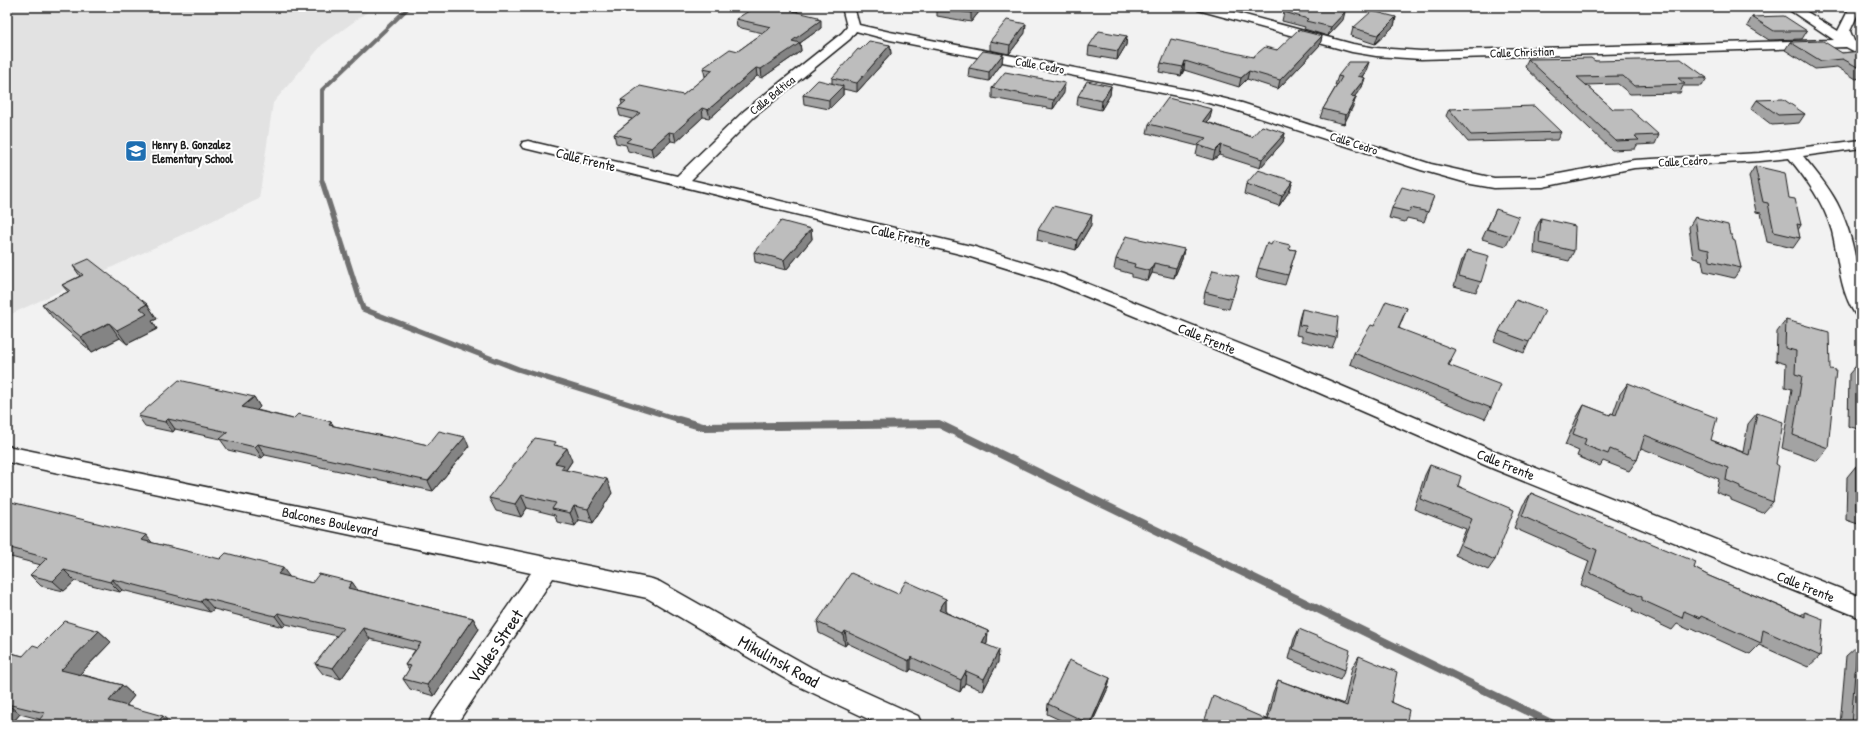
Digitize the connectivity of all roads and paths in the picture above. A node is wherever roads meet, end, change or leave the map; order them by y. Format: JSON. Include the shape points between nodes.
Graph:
{"nodes":[{"id":1,"x":848,"y":7,"type":"edge"},
{"id":2,"x":1202,"y":7,"type":"edge"},
{"id":3,"x":1791,"y":7,"type":"edge"},
{"id":4,"x":1856,"y":7,"type":"edge"},
{"id":5,"x":853,"y":27,"type":"junction"},
{"id":6,"x":1848,"y":43,"type":"junction"},
{"id":7,"x":1861,"y":51,"type":"edge"},
{"id":8,"x":1861,"y":144,"type":"edge"},
{"id":9,"x":528,"y":145,"type":"dead end"},
{"id":10,"x":1792,"y":152,"type":"junction"},
{"id":11,"x":680,"y":182,"type":"junction"},
{"id":12,"x":1861,"y":310,"type":"edge"},
{"id":13,"x":7,"y":454,"type":"edge"},
{"id":14,"x":548,"y":567,"type":"junction"},
{"id":15,"x":652,"y":590,"type":"joint"},
{"id":16,"x":1861,"y":608,"type":"edge"},
{"id":17,"x":441,"y":725,"type":"edge"},
{"id":18,"x":909,"y":725,"type":"edge"}],
"edges":[{"from":1,"to":5,"type":"street"},
{"from":2,"to":6,"type":"street","name":"Calle Christian","via":[[1352,48],[1399,54]]},
{"from":3,"to":6,"type":"street"},
{"from":4,"to":6,"type":"street","via":[[1844,30]]},
{"from":5,"to":10,"type":"street","name":"Calle Cedro","via":[[1193,95],[1426,167],[1494,183],[1543,182],[1634,164],[1733,159]]},
{"from":5,"to":11,"type":"street","name":"Calle Baltica","via":[[838,43],[749,114]]},
{"from":6,"to":7,"type":"street"},
{"from":8,"to":10,"type":"street","name":"Calle Cedro"},
{"from":9,"to":11,"type":"street","name":"Calle Frente"},
{"from":10,"to":12,"type":"street","via":[[1829,200],[1838,222],[1849,275]]},
{"from":11,"to":16,"type":"street","name":"Calle Frente","via":[[969,251],[1057,278],[1284,369],[1501,462]]},
{"from":13,"to":14,"type":"street","name":"Balcones Boulevard"},
{"from":14,"to":15,"type":"street","name":"Balcones Boulevard"},
{"from":14,"to":17,"type":"street","name":"Valdes Street"},
{"from":15,"to":18,"type":"street","name":"Mikulinsk Road","via":[[803,676]]}]}
